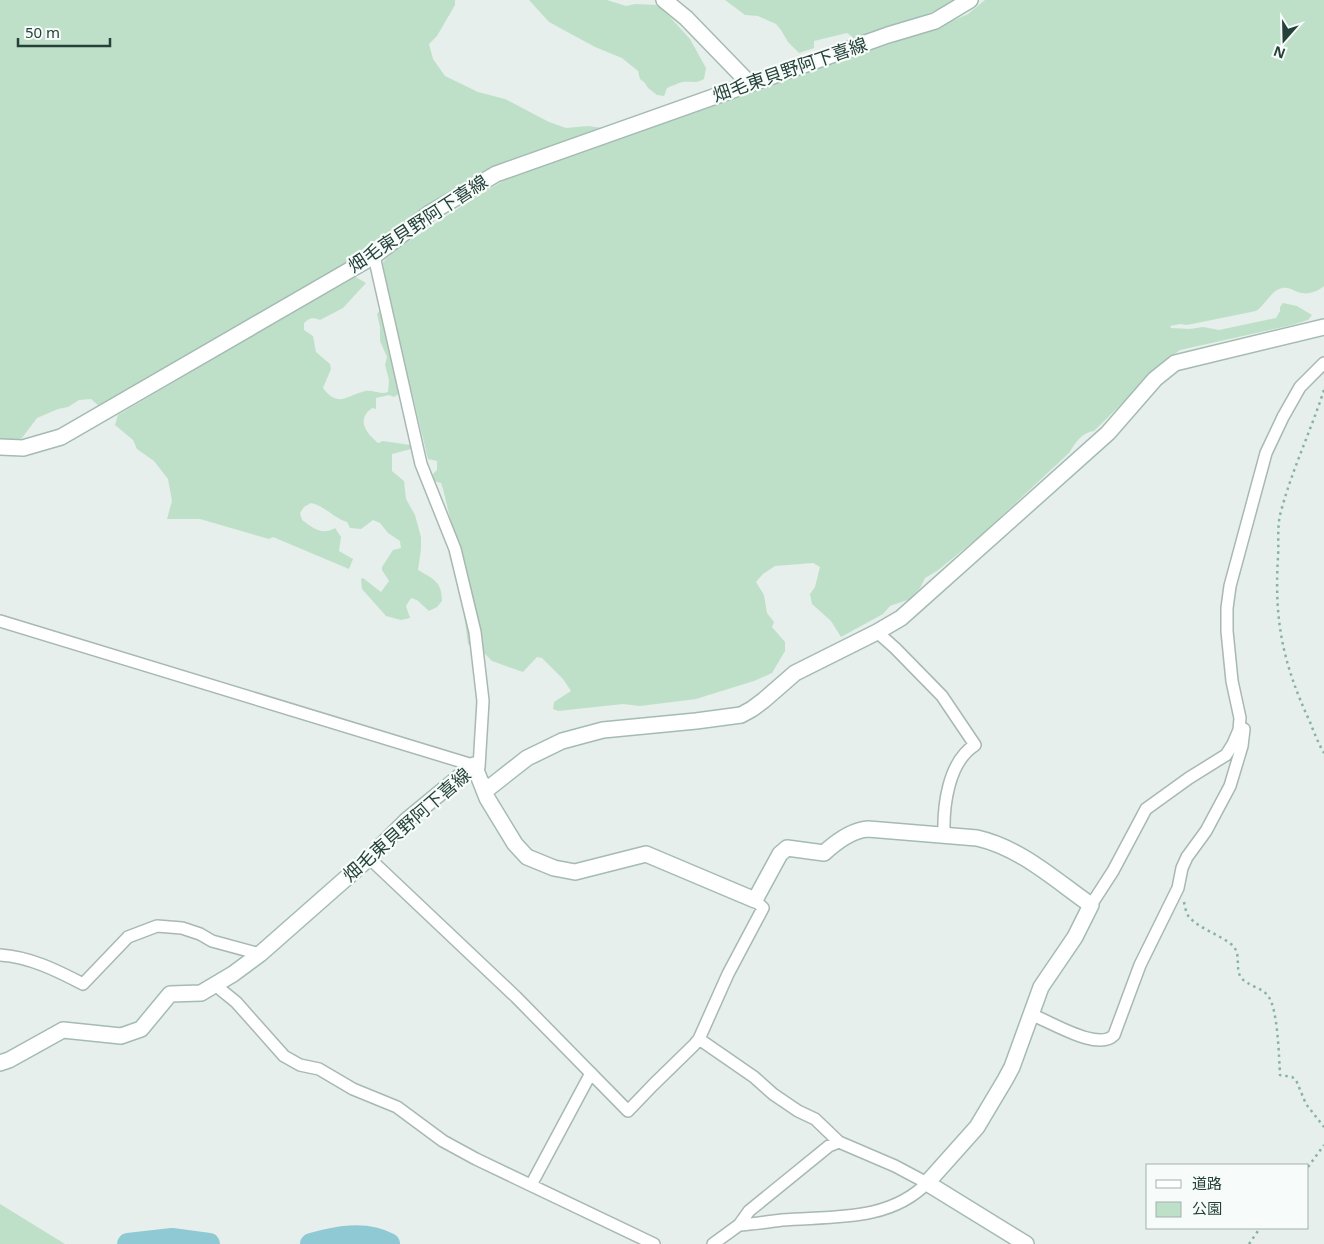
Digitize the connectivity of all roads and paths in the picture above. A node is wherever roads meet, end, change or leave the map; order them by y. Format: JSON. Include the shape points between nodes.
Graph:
{"nodes":[{"id":1,"x":664,"y":0,"type":"edge"},
{"id":2,"x":970,"y":0,"type":"edge"},
{"id":3,"x":750,"y":84,"type":"junction"},
{"id":4,"x":374,"y":256,"type":"junction"},
{"id":5,"x":1324,"y":327,"type":"edge"},
{"id":6,"x":1324,"y":363,"type":"edge"},
{"id":7,"x":1324,"y":390,"type":"edge"},
{"id":8,"x":0,"y":447,"type":"edge"},
{"id":9,"x":0,"y":621,"type":"edge"},
{"id":10,"x":877,"y":632,"type":"junction"},
{"id":11,"x":1240,"y":718,"type":"junction"},
{"id":12,"x":1324,"y":753,"type":"edge"},
{"id":13,"x":474,"y":765,"type":"junction"},
{"id":14,"x":944,"y":836,"type":"junction"},
{"id":15,"x":369,"y":858,"type":"junction"},
{"id":16,"x":1176,"y":893,"type":"junction"},
{"id":17,"x":755,"y":900,"type":"junction"},
{"id":18,"x":1091,"y":905,"type":"junction"},
{"id":19,"x":260,"y":954,"type":"junction"},
{"id":20,"x":0,"y":955,"type":"edge"},
{"id":21,"x":215,"y":985,"type":"junction"},
{"id":22,"x":1032,"y":1015,"type":"junction"},
{"id":23,"x":699,"y":1039,"type":"junction"},
{"id":24,"x":0,"y":1063,"type":"edge"},
{"id":25,"x":591,"y":1073,"type":"junction"},
{"id":26,"x":1324,"y":1127,"type":"edge"},
{"id":27,"x":838,"y":1142,"type":"junction"},
{"id":28,"x":1324,"y":1145,"type":"edge"},
{"id":29,"x":1309,"y":1166,"type":"edge"},
{"id":30,"x":927,"y":1183,"type":"junction"},
{"id":31,"x":531,"y":1185,"type":"junction"},
{"id":32,"x":739,"y":1225,"type":"junction"},
{"id":33,"x":1259,"y":1229,"type":"edge"},
{"id":34,"x":654,"y":1244,"type":"edge"},
{"id":35,"x":713,"y":1244,"type":"edge"},
{"id":36,"x":1026,"y":1244,"type":"edge"},
{"id":37,"x":1249,"y":1244,"type":"edge"}],
"edges":[{"from":1,"to":3,"type":"main road"},
{"from":2,"to":3,"type":"main road","name":"畑毛東貝野阿下喜線","via":[[935,20]]},
{"from":3,"to":4,"type":"main road","name":"畑毛東貝野阿下喜線","via":[[496,174],[430,214]]},
{"from":4,"to":8,"type":"main road","name":"畑毛東貝野阿下喜線","via":[[60,437],[23,448]]},
{"from":4,"to":13,"type":"street","via":[[421,464],[455,549],[475,632],[483,701],[479,767]]},
{"from":5,"to":10,"type":"main road","via":[[1175,364],[1155,379],[1108,433],[1037,497],[901,618]]},
{"from":6,"to":11,"type":"street","via":[[1300,387],[1266,453],[1232,579],[1227,631]]},
{"from":7,"to":12,"type":"path","via":[[1295,464],[1280,517],[1276,579],[1279,631],[1288,666]]},
{"from":9,"to":13,"type":"street"},
{"from":10,"to":13,"type":"main road","via":[[795,673],[758,705],[741,715],[603,730],[562,741],[527,758],[485,791]]},
{"from":10,"to":14,"type":"street","via":[[942,696],[975,744],[958,763],[945,811]]},
{"from":11,"to":16,"type":"street","via":[[1244,735],[1234,776],[1211,823],[1187,857]]},
{"from":11,"to":18,"type":"street","via":[[1239,730],[1226,754],[1146,810],[1114,871]]},
{"from":13,"to":15,"type":"main road","name":"畑毛東貝野阿下喜線","via":[[406,821]]},
{"from":13,"to":17,"type":"main road","name":"畑毛東貝野阿下喜線","via":[[487,798],[515,844],[527,857],[575,872],[646,854]]},
{"from":14,"to":17,"type":"main road","via":[[859,829],[824,853],[787,848],[780,854]]},
{"from":14,"to":18,"type":"main road","via":[[977,838],[1001,845],[1030,861]]},
{"from":15,"to":19,"type":"main road","name":"畑毛東貝野阿下喜線"},
{"from":15,"to":25,"type":"street","via":[[464,946]]},
{"from":16,"to":22,"type":"street","via":[[1140,965],[1111,1038],[1078,1037]]},
{"from":16,"to":26,"type":"path","via":[[1189,916],[1236,949],[1240,975],[1244,980],[1270,997],[1280,1075],[1292,1076],[1296,1080],[1306,1104]]},
{"from":17,"to":23,"type":"street","via":[[763,908]]},
{"from":18,"to":22,"type":"main road","via":[[1075,937],[1042,987]]},
{"from":19,"to":20,"type":"street","via":[[182,928],[157,926],[128,937],[83,984],[47,966]]},
{"from":19,"to":21,"type":"main road","name":"畑毛東貝野阿下喜線"},
{"from":21,"to":24,"type":"main road","name":"畑毛東貝野阿下喜線","via":[[201,993],[170,994],[141,1029],[121,1036],[63,1030]]},
{"from":21,"to":31,"type":"street","via":[[236,1002],[284,1056],[300,1065],[320,1068],[354,1089],[398,1108],[443,1141]]},
{"from":22,"to":30,"type":"main road","via":[[1012,1067],[977,1127]]},
{"from":23,"to":25,"type":"street","via":[[628,1111]]},
{"from":23,"to":27,"type":"street","via":[[773,1094],[815,1119]]},
{"from":25,"to":31,"type":"street"},
{"from":27,"to":30,"type":"street"},
{"from":27,"to":32,"type":"street","via":[[750,1211]]},
{"from":28,"to":29,"type":"path"},
{"from":30,"to":32,"type":"street","via":[[897,1204],[861,1215]]},
{"from":30,"to":36,"type":"main road"},
{"from":31,"to":34,"type":"street"},
{"from":32,"to":35,"type":"street"},
{"from":33,"to":37,"type":"path"}]}
